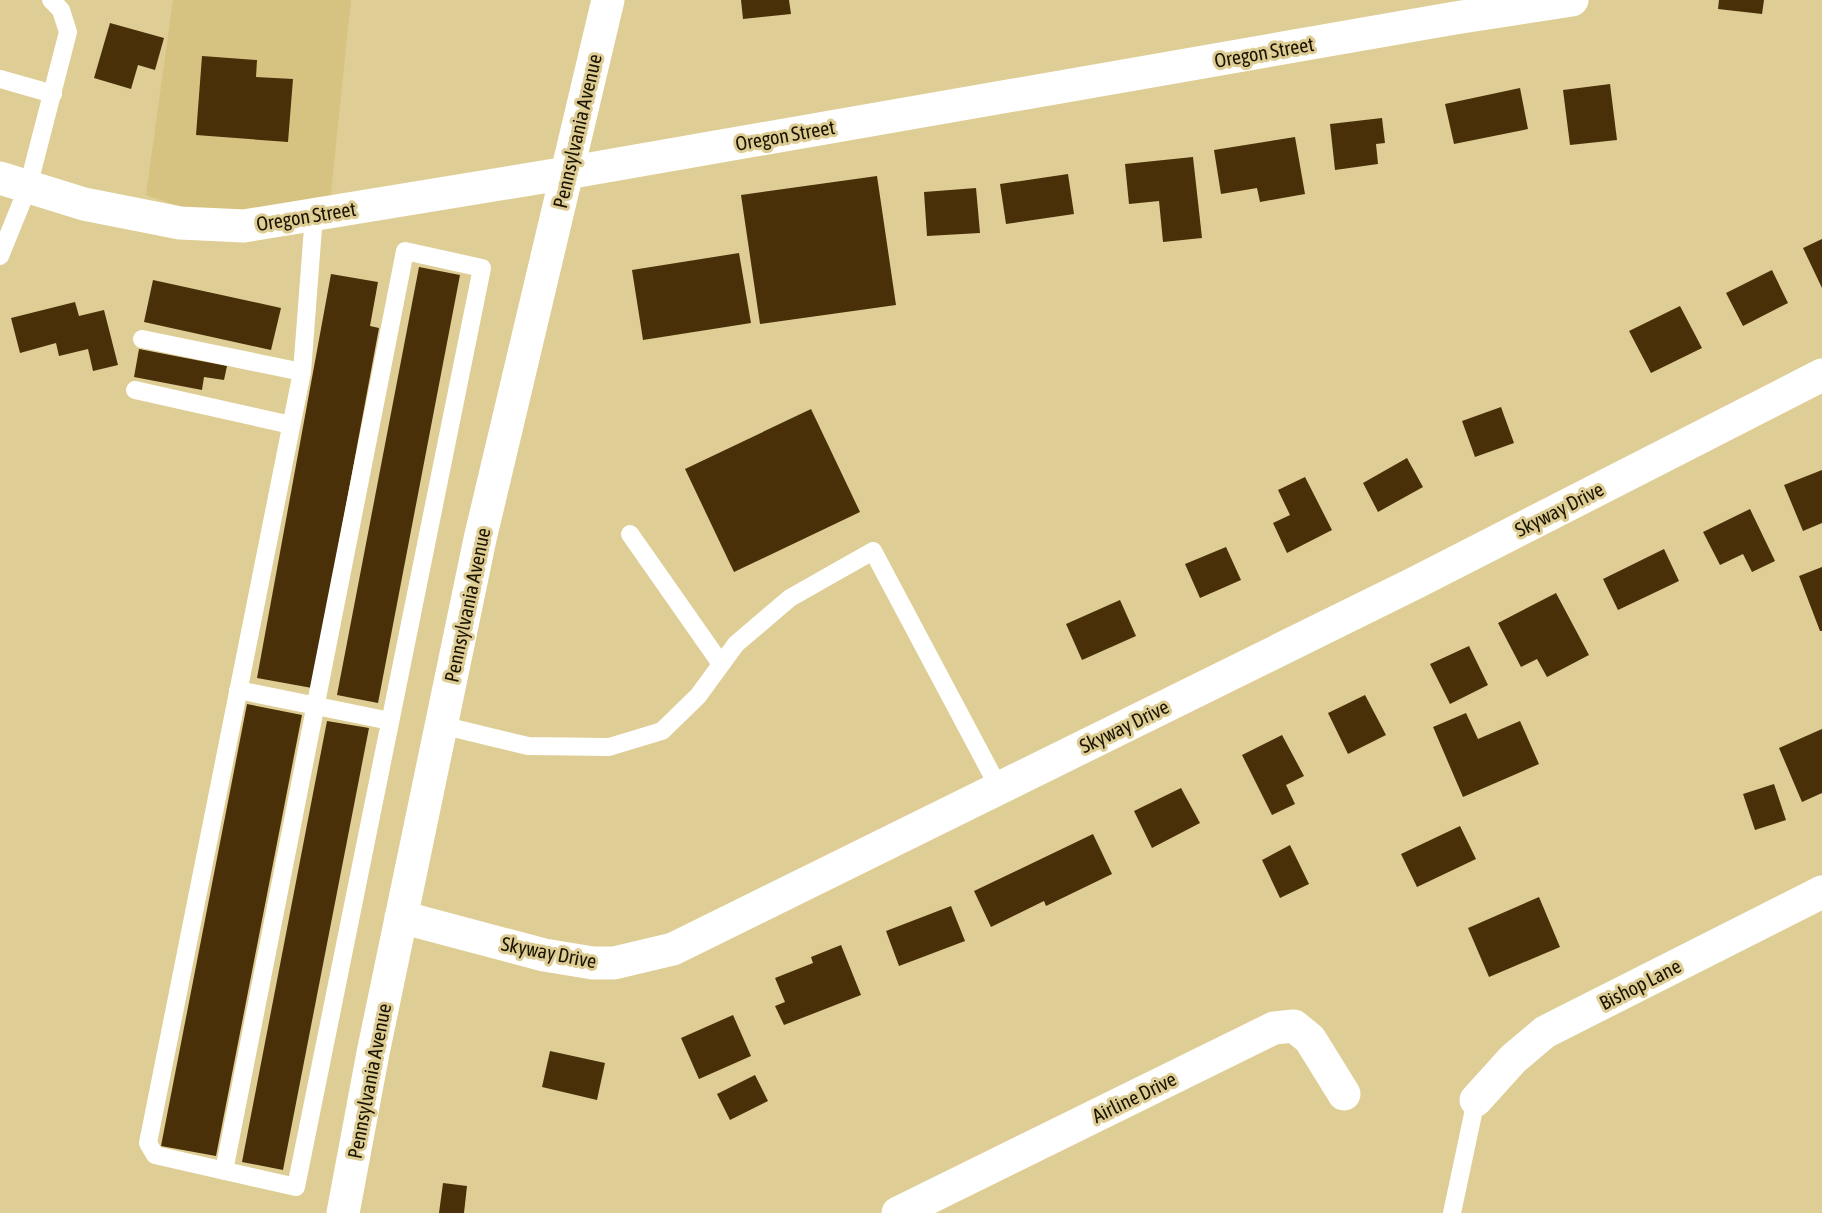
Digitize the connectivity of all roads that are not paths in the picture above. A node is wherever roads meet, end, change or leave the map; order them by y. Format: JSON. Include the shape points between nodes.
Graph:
{"nodes":[{"id":1,"x":51,"y":0,"type":"edge"},
{"id":2,"x":608,"y":0,"type":"edge"},
{"id":3,"x":1572,"y":0,"type":"edge"},
{"id":4,"x":0,"y":79,"type":"edge"},
{"id":5,"x":53,"y":94,"type":"junction"},
{"id":6,"x":567,"y":173,"type":"junction"},
{"id":7,"x":14,"y":182,"type":"edge"},
{"id":8,"x":314,"y":215,"type":"junction"},
{"id":9,"x":0,"y":254,"type":"edge"},
{"id":10,"x":142,"y":339,"type":"dead end"},
{"id":11,"x":302,"y":372,"type":"junction"},
{"id":12,"x":1822,"y":375,"type":"edge"},
{"id":13,"x":135,"y":390,"type":"dead end"},
{"id":14,"x":291,"y":425,"type":"junction"},
{"id":15,"x":630,"y":534,"type":"dead end"},
{"id":16,"x":722,"y":664,"type":"junction"},
{"id":17,"x":238,"y":690,"type":"junction"},
{"id":18,"x":315,"y":706,"type":"junction"},
{"id":19,"x":390,"y":721,"type":"junction"},
{"id":20,"x":441,"y":725,"type":"junction"},
{"id":21,"x":999,"y":788,"type":"junction"},
{"id":22,"x":1822,"y":892,"type":"edge"},
{"id":23,"x":401,"y":917,"type":"junction"},
{"id":24,"x":1344,"y":1094,"type":"dead end"},
{"id":25,"x":1476,"y":1100,"type":"joint"},
{"id":26,"x":224,"y":1171,"type":"junction"},
{"id":27,"x":343,"y":1213,"type":"edge"},
{"id":28,"x":898,"y":1213,"type":"edge"},
{"id":29,"x":1452,"y":1213,"type":"edge"}],
"edges":[{"from":1,"to":5,"type":"lane","via":[[61,10],[68,32]]},
{"from":2,"to":6,"type":"street","name":"Pennsylvania Avenue"},
{"from":3,"to":6,"type":"street","name":"Oregon Street"},
{"from":4,"to":5,"type":"lane"},
{"from":5,"to":7,"type":"lane"},
{"from":6,"to":8,"type":"street","name":"Oregon Street"},
{"from":6,"to":20,"type":"street","name":"Pennsylvania Avenue","via":[[480,539]]},
{"from":7,"to":8,"type":"street","name":"Oregon Street","via":[[84,204],[180,223],[244,226]]},
{"from":7,"to":9,"type":"lane"},
{"from":8,"to":11,"type":"lane"},
{"from":10,"to":11,"type":"lane"},
{"from":11,"to":14,"type":"lane"},
{"from":12,"to":21,"type":"street","name":"Skyway Drive"},
{"from":13,"to":14,"type":"lane"},
{"from":14,"to":17,"type":"lane"},
{"from":15,"to":16,"type":"lane"},
{"from":16,"to":20,"type":"lane","via":[[698,696],[662,731],[609,747],[528,746]]},
{"from":16,"to":21,"type":"lane","via":[[736,644],[790,598],[873,551]]},
{"from":17,"to":18,"type":"lane"},
{"from":17,"to":26,"type":"lane","via":[[148,1143],[155,1155]]},
{"from":18,"to":19,"type":"lane"},
{"from":18,"to":19,"type":"lane","via":[[405,251],[482,268]]},
{"from":18,"to":26,"type":"lane"},
{"from":19,"to":26,"type":"lane","via":[[296,1187]]},
{"from":20,"to":23,"type":"street","name":"Pennsylvania Avenue"},
{"from":21,"to":23,"type":"street","name":"Skyway Drive","via":[[673,949],[614,963],[544,955]]},
{"from":22,"to":25,"type":"street","name":"Bishop Lane","via":[[1545,1032],[1513,1059]]},
{"from":23,"to":27,"type":"street","name":"Pennsylvania Avenue"},
{"from":24,"to":28,"type":"street","name":"Airline Drive","via":[[1310,1039],[1294,1026],[1274,1028]]},
{"from":25,"to":29,"type":"lane"}]}
